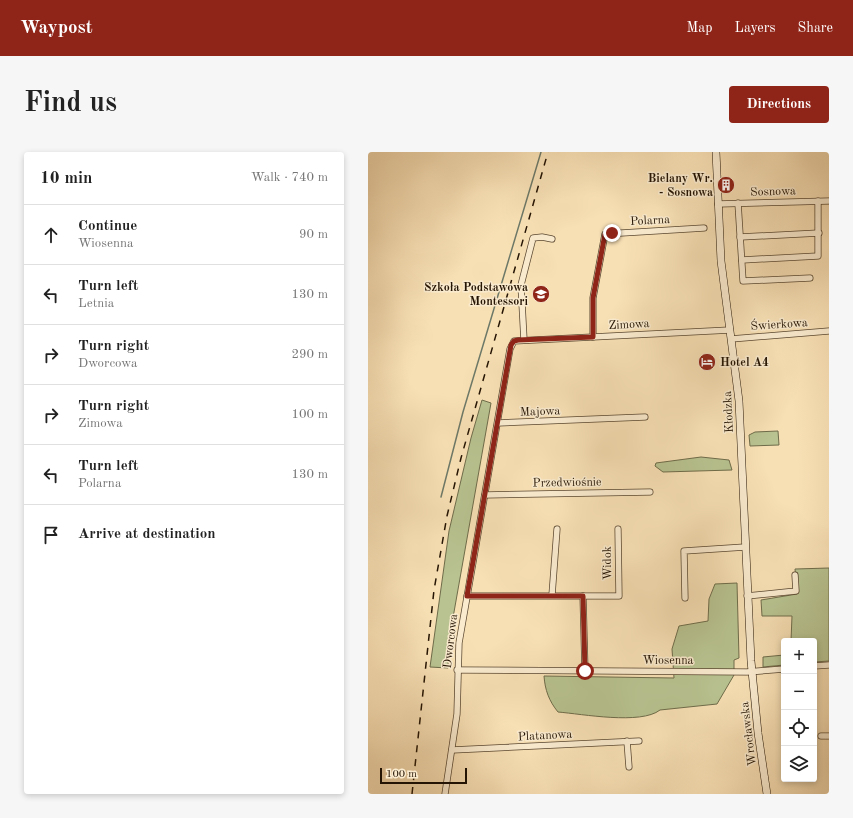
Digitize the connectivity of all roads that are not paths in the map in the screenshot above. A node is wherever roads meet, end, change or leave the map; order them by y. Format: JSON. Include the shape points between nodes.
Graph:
{"nodes":[{"id":1,"x":716,"y":152,"type":"edge"},
{"id":2,"x":818,"y":201,"type":"junction"},
{"id":3,"x":829,"y":201,"type":"edge"},
{"id":4,"x":738,"y":203,"type":"junction"},
{"id":5,"x":718,"y":204,"type":"junction"},
{"id":6,"x":704,"y":228,"type":"dead end"},
{"id":7,"x":819,"y":233,"type":"junction"},
{"id":8,"x":740,"y":237,"type":"junction"},
{"id":9,"x":552,"y":238,"type":"dead end"},
{"id":10,"x":742,"y":260,"type":"junction"},
{"id":11,"x":810,"y":278,"type":"dead end"},
{"id":12,"x":730,"y":330,"type":"junction"},
{"id":13,"x":829,"y":331,"type":"edge"},
{"id":14,"x":593,"y":337,"type":"junction"},
{"id":15,"x":731,"y":339,"type":"junction"},
{"id":16,"x":524,"y":340,"type":"junction"},
{"id":17,"x":645,"y":417,"type":"dead end"},
{"id":18,"x":498,"y":423,"type":"junction"},
{"id":19,"x":650,"y":492,"type":"dead end"},
{"id":20,"x":485,"y":495,"type":"junction"},
{"id":21,"x":618,"y":529,"type":"dead end"},
{"id":22,"x":557,"y":530,"type":"dead end"},
{"id":23,"x":745,"y":547,"type":"junction"},
{"id":24,"x":795,"y":576,"type":"dead end"},
{"id":25,"x":552,"y":595,"type":"junction"},
{"id":26,"x":467,"y":596,"type":"junction"},
{"id":27,"x":583,"y":596,"type":"junction"},
{"id":28,"x":748,"y":596,"type":"junction"},
{"id":29,"x":686,"y":598,"type":"dead end"},
{"id":30,"x":829,"y":665,"type":"edge"},
{"id":31,"x":817,"y":666,"type":"edge"},
{"id":32,"x":781,"y":669,"type":"edge"},
{"id":33,"x":457,"y":670,"type":"junction"},
{"id":34,"x":585,"y":671,"type":"junction"},
{"id":35,"x":752,"y":672,"type":"junction"},
{"id":36,"x":821,"y":736,"type":"dead end"},
{"id":37,"x":829,"y":736,"type":"edge"},
{"id":38,"x":628,"y":741,"type":"junction"},
{"id":39,"x":639,"y":741,"type":"dead end"},
{"id":40,"x":452,"y":750,"type":"junction"},
{"id":41,"x":629,"y":767,"type":"dead end"},
{"id":42,"x":445,"y":794,"type":"edge"},
{"id":43,"x":767,"y":794,"type":"edge"}],
"edges":[{"from":1,"to":5,"type":"main road","name":"Kłodzka"},
{"from":2,"to":3,"type":"street","name":"Sosnowa"},
{"from":2,"to":4,"type":"street","name":"Sosnowa"},
{"from":2,"to":7,"type":"street"},
{"from":4,"to":5,"type":"street","name":"Sosnowa"},
{"from":4,"to":8,"type":"street"},
{"from":5,"to":12,"type":"main road","name":"Kłodzka","via":[[721,261]]},
{"from":6,"to":14,"type":"street","name":"Polarna","via":[[605,234],[593,298]]},
{"from":7,"to":8,"type":"street"},
{"from":7,"to":10,"type":"street","via":[[818,256]]},
{"from":8,"to":10,"type":"street"},
{"from":9,"to":16,"type":"street","via":[[533,238],[521,289]]},
{"from":10,"to":11,"type":"street","via":[[743,281]]},
{"from":12,"to":14,"type":"street","name":"Zimowa"},
{"from":12,"to":15,"type":"main road","name":"Kłodzka"},
{"from":13,"to":15,"type":"street","name":"Świerkowa"},
{"from":14,"to":16,"type":"street","name":"Zimowa"},
{"from":15,"to":23,"type":"main road","name":"Kłodzka","via":[[739,401]]},
{"from":16,"to":18,"type":"street","name":"Dworcowa","via":[[514,341],[510,349]]},
{"from":17,"to":18,"type":"street","name":"Majowa"},
{"from":18,"to":20,"type":"street","name":"Dworcowa"},
{"from":19,"to":20,"type":"street","name":"Przedwiośnie"},
{"from":20,"to":26,"type":"street","name":"Dworcowa"},
{"from":21,"to":27,"type":"street","name":"Widok","via":[[619,596]]},
{"from":22,"to":25,"type":"street"},
{"from":23,"to":28,"type":"main road","name":"Kłodzka"},
{"from":23,"to":29,"type":"street","via":[[684,551]]},
{"from":24,"to":28,"type":"street","via":[[796,591]]},
{"from":25,"to":26,"type":"street"},
{"from":25,"to":27,"type":"street"},
{"from":26,"to":33,"type":"street","name":"Dworcowa"},
{"from":27,"to":34,"type":"street"},
{"from":28,"to":35,"type":"main road","name":"Kłodzka"},
{"from":30,"to":31,"type":"street"},
{"from":32,"to":35,"type":"street","name":"Wiosenna"},
{"from":33,"to":34,"type":"street","name":"Wiosenna"},
{"from":33,"to":40,"type":"street","name":"Dworcowa","via":[[457,714]]},
{"from":34,"to":35,"type":"street","name":"Wiosenna"},
{"from":35,"to":43,"type":"main road","name":"Wrocławska"},
{"from":36,"to":37,"type":"street"},
{"from":38,"to":39,"type":"street","name":"Platanowa"},
{"from":38,"to":40,"type":"street","name":"Platanowa"},
{"from":38,"to":41,"type":"street"},
{"from":40,"to":42,"type":"street","name":"Dworcowa"}]}
